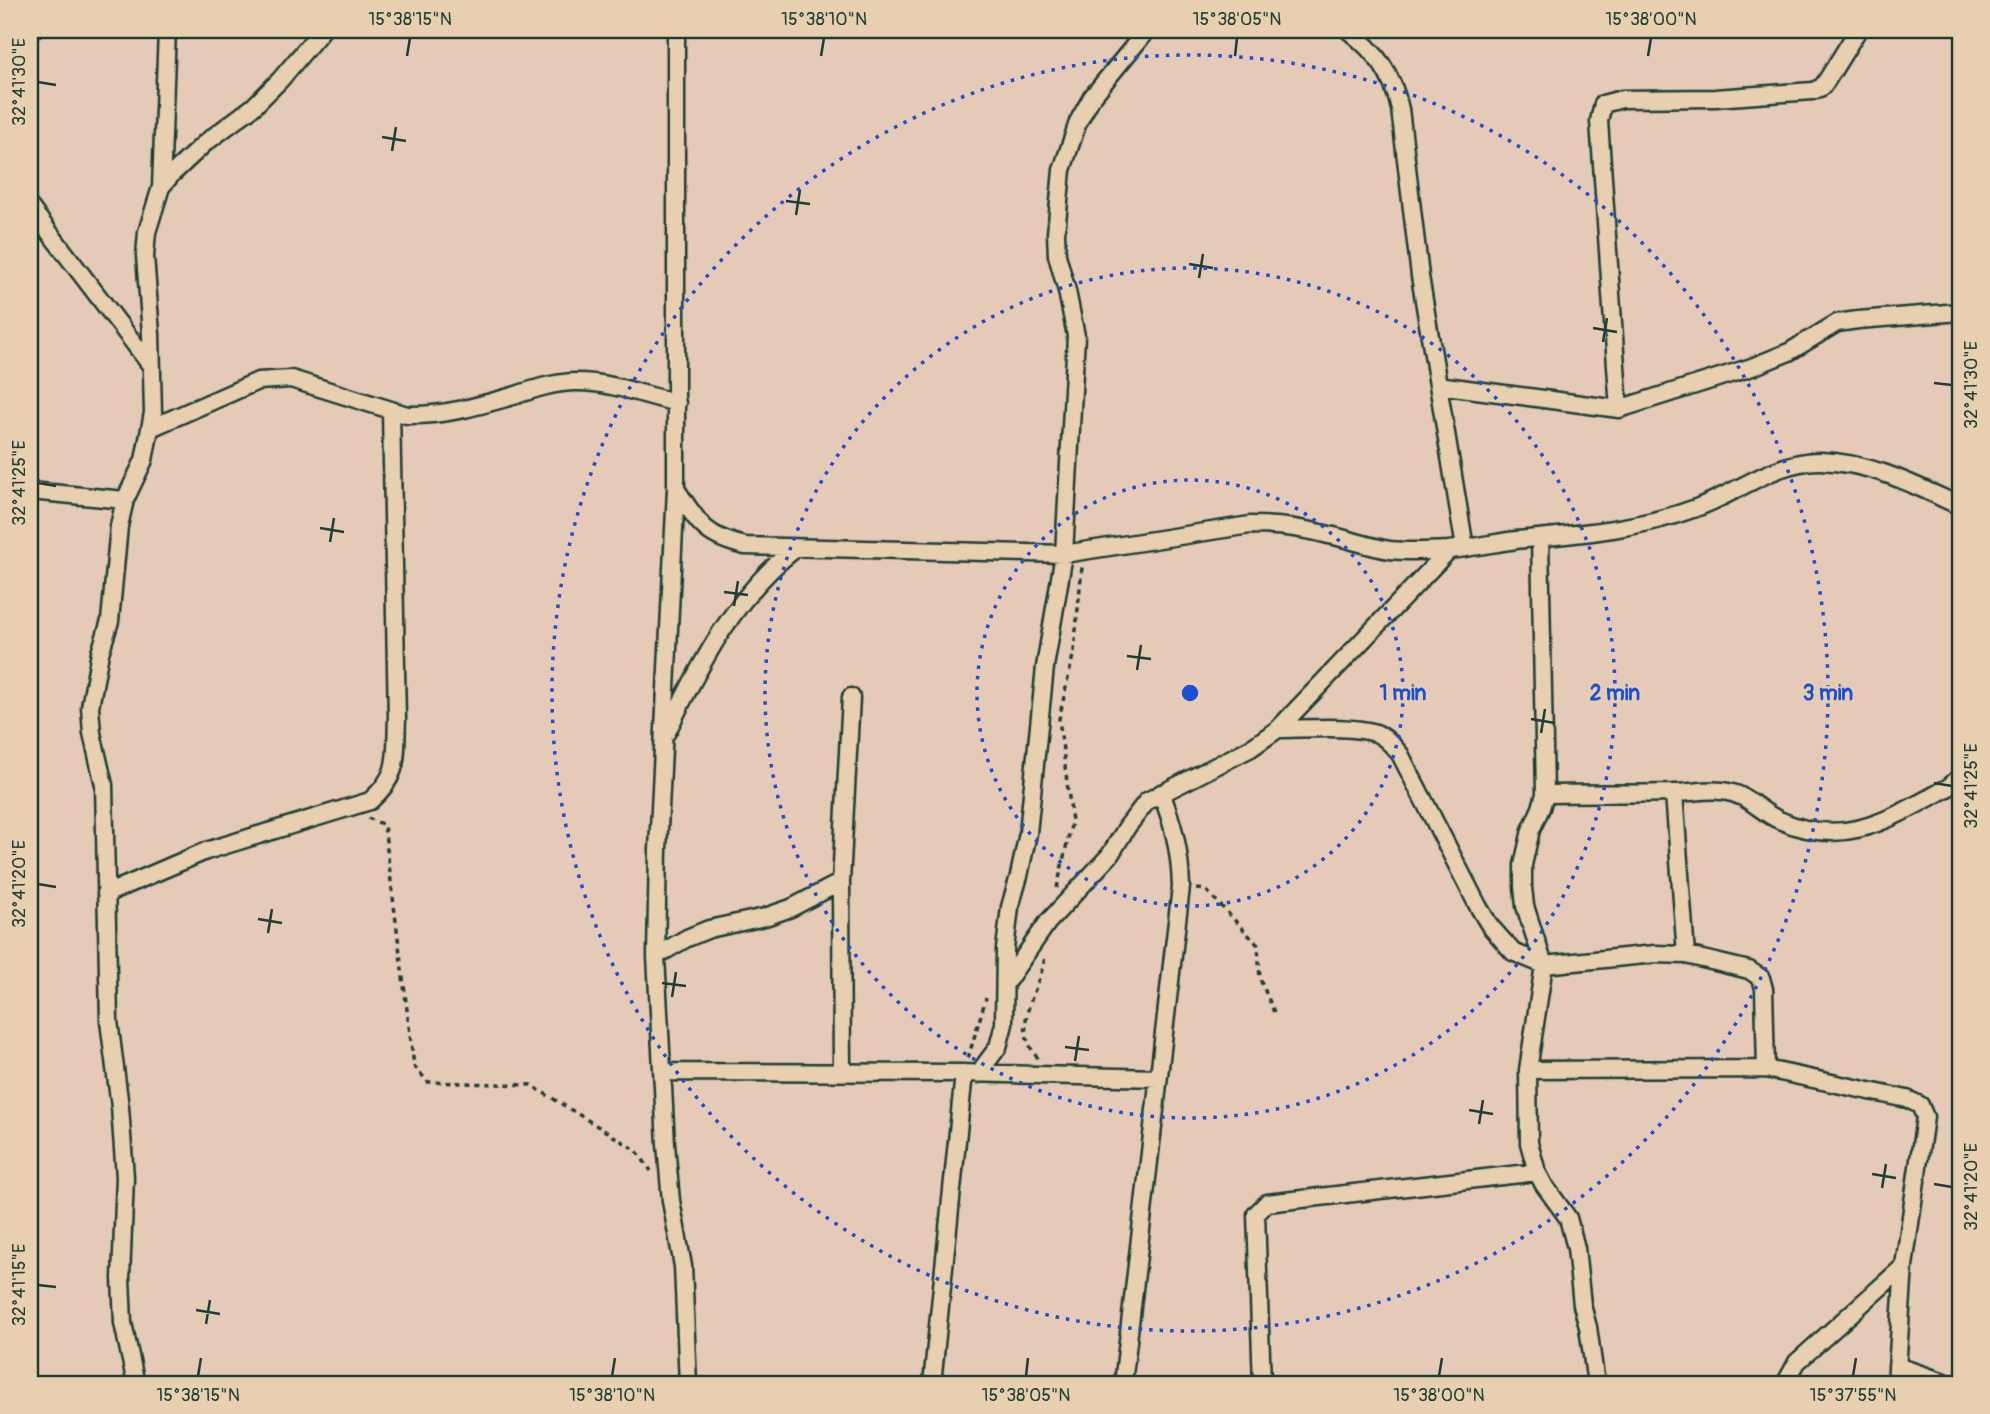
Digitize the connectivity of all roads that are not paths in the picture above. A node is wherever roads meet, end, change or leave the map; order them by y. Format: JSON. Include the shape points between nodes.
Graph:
{"nodes":[{"id":1,"x":167,"y":30,"type":"edge"},
{"id":2,"x":322,"y":30,"type":"edge"},
{"id":3,"x":677,"y":30,"type":"edge"},
{"id":4,"x":1147,"y":30,"type":"edge"},
{"id":5,"x":1348,"y":30,"type":"edge"},
{"id":6,"x":1858,"y":30,"type":"edge"},
{"id":7,"x":161,"y":187,"type":"junction"},
{"id":8,"x":30,"y":207,"type":"edge"},
{"id":9,"x":1960,"y":312,"type":"edge"},
{"id":10,"x":152,"y":366,"type":"junction"},
{"id":11,"x":1438,"y":385,"type":"junction"},
{"id":12,"x":677,"y":403,"type":"junction"},
{"id":13,"x":1619,"y":409,"type":"junction"},
{"id":14,"x":391,"y":411,"type":"junction"},
{"id":15,"x":151,"y":428,"type":"junction"},
{"id":16,"x":676,"y":489,"type":"junction"},
{"id":17,"x":30,"y":491,"type":"edge"},
{"id":18,"x":125,"y":500,"type":"junction"},
{"id":19,"x":1960,"y":506,"type":"edge"},
{"id":20,"x":1540,"y":538,"type":"junction"},
{"id":21,"x":796,"y":548,"type":"junction"},
{"id":22,"x":1457,"y":549,"type":"junction"},
{"id":23,"x":1064,"y":554,"type":"junction"},
{"id":24,"x":851,"y":696,"type":"dead end"},
{"id":25,"x":1278,"y":729,"type":"junction"},
{"id":26,"x":663,"y":741,"type":"junction"},
{"id":27,"x":1960,"y":777,"type":"edge"},
{"id":28,"x":1161,"y":793,"type":"junction"},
{"id":29,"x":1674,"y":793,"type":"junction"},
{"id":30,"x":1545,"y":794,"type":"junction"},
{"id":31,"x":841,"y":882,"type":"junction"},
{"id":32,"x":106,"y":894,"type":"junction"},
{"id":33,"x":1686,"y":955,"type":"junction"},
{"id":34,"x":656,"y":956,"type":"junction"},
{"id":35,"x":1544,"y":965,"type":"junction"},
{"id":36,"x":1005,"y":984,"type":"junction"},
{"id":37,"x":1766,"y":1069,"type":"junction"},
{"id":38,"x":1528,"y":1070,"type":"junction"},
{"id":39,"x":662,"y":1072,"type":"junction"},
{"id":40,"x":842,"y":1073,"type":"junction"},
{"id":41,"x":971,"y":1074,"type":"junction"},
{"id":42,"x":1158,"y":1078,"type":"junction"},
{"id":43,"x":1537,"y":1172,"type":"junction"},
{"id":44,"x":1904,"y":1266,"type":"junction"},
{"id":45,"x":1897,"y":1366,"type":"junction"},
{"id":46,"x":136,"y":1384,"type":"edge"},
{"id":47,"x":688,"y":1384,"type":"edge"},
{"id":48,"x":932,"y":1384,"type":"edge"},
{"id":49,"x":1122,"y":1384,"type":"edge"},
{"id":50,"x":1262,"y":1384,"type":"edge"},
{"id":51,"x":1596,"y":1384,"type":"edge"},
{"id":52,"x":1785,"y":1384,"type":"edge"},
{"id":53,"x":1896,"y":1384,"type":"edge"},
{"id":54,"x":1950,"y":1384,"type":"edge"}],
"edges":[{"from":1,"to":7,"type":"street"},
{"from":2,"to":7,"type":"street","via":[[253,107],[205,143]]},
{"from":3,"to":12,"type":"street"},
{"from":4,"to":23,"type":"street","via":[[1092,97],[1062,170],[1057,255],[1076,336]]},
{"from":5,"to":11,"type":"street","via":[[1364,42],[1395,86]]},
{"from":6,"to":13,"type":"street","via":[[1822,87],[1813,91],[1622,99],[1603,104],[1599,121]]},
{"from":7,"to":10,"type":"street","via":[[145,256]]},
{"from":8,"to":10,"type":"street"},
{"from":9,"to":13,"type":"street","via":[[1837,324],[1752,367]]},
{"from":10,"to":15,"type":"street"},
{"from":11,"to":13,"type":"street"},
{"from":11,"to":22,"type":"street"},
{"from":12,"to":14,"type":"street","via":[[575,382],[466,409],[422,415]]},
{"from":12,"to":16,"type":"street"},
{"from":14,"to":15,"type":"street","via":[[291,379],[273,379],[258,381]]},
{"from":14,"to":32,"type":"street","via":[[397,719],[395,768],[385,788],[370,801],[206,851]]},
{"from":15,"to":18,"type":"street","via":[[144,460]]},
{"from":16,"to":21,"type":"street","via":[[702,527],[715,535],[745,546]]},
{"from":16,"to":26,"type":"street"},
{"from":17,"to":18,"type":"street"},
{"from":18,"to":32,"type":"street","via":[[110,621],[90,707],[104,785]]},
{"from":19,"to":20,"type":"street","via":[[1888,473],[1858,465],[1810,462],[1751,481],[1694,509],[1604,532]]},
{"from":20,"to":22,"type":"street"},
{"from":20,"to":30,"type":"street"},
{"from":21,"to":23,"type":"street"},
{"from":21,"to":26,"type":"street","via":[[762,576],[746,598],[689,688]]},
{"from":22,"to":23,"type":"street","via":[[1390,550],[1291,527],[1250,525]]},
{"from":22,"to":25,"type":"street"},
{"from":23,"to":36,"type":"street","via":[[1045,667],[1028,833],[1010,907]]},
{"from":24,"to":31,"type":"street"},
{"from":25,"to":28,"type":"street","via":[[1251,748]]},
{"from":25,"to":35,"type":"street","via":[[1355,730],[1377,733],[1389,741],[1490,926],[1513,952]]},
{"from":26,"to":34,"type":"street"},
{"from":27,"to":29,"type":"street","via":[[1950,787],[1865,829],[1837,832],[1804,830],[1736,793]]},
{"from":28,"to":36,"type":"street","via":[[1147,801],[1110,855],[1048,922]]},
{"from":28,"to":42,"type":"street","via":[[1173,822],[1181,887]]},
{"from":29,"to":30,"type":"street"},
{"from":29,"to":33,"type":"street"},
{"from":30,"to":35,"type":"street","via":[[1531,830],[1522,887]]},
{"from":31,"to":34,"type":"street","via":[[791,908],[709,929]]},
{"from":31,"to":40,"type":"street"},
{"from":32,"to":46,"type":"street","via":[[109,1021],[125,1177],[123,1323]]},
{"from":33,"to":35,"type":"street"},
{"from":33,"to":37,"type":"street","via":[[1749,970],[1761,978]]},
{"from":34,"to":39,"type":"street"},
{"from":35,"to":38,"type":"street"},
{"from":36,"to":41,"type":"street","via":[[998,1047]]},
{"from":37,"to":38,"type":"street"},
{"from":37,"to":44,"type":"street","via":[[1920,1105],[1925,1117]]},
{"from":38,"to":43,"type":"street","via":[[1529,1143]]},
{"from":39,"to":40,"type":"street"},
{"from":39,"to":47,"type":"street","via":[[671,1201],[683,1266]]},
{"from":40,"to":41,"type":"street"},
{"from":41,"to":42,"type":"street"},
{"from":41,"to":48,"type":"street"},
{"from":42,"to":49,"type":"street"},
{"from":43,"to":50,"type":"street","via":[[1267,1202],[1256,1214]]},
{"from":43,"to":51,"type":"street","via":[[1568,1218]]},
{"from":44,"to":45,"type":"street"},
{"from":44,"to":52,"type":"street","via":[[1797,1362]]},
{"from":45,"to":53,"type":"street"},
{"from":45,"to":54,"type":"street"}]}
